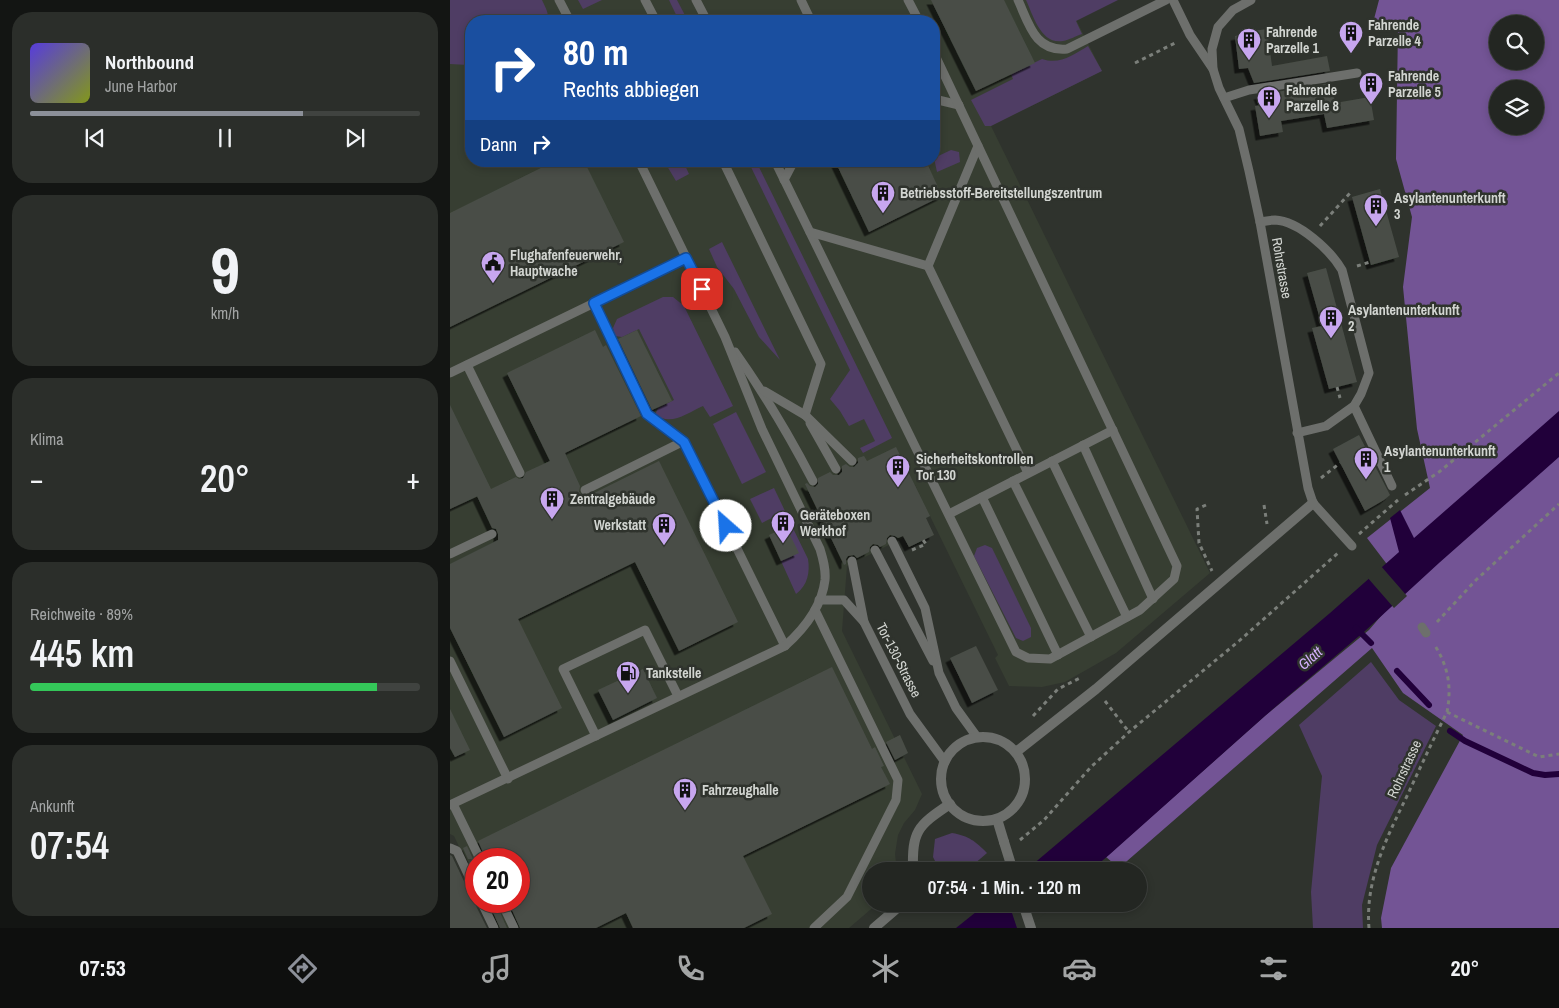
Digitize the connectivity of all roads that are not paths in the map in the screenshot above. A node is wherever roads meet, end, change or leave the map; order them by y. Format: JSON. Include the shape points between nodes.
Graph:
{"nodes":[{"id":1,"x":559,"y":0,"type":"edge"},
{"id":2,"x":645,"y":0,"type":"edge"},
{"id":3,"x":696,"y":0,"type":"edge"},
{"id":4,"x":801,"y":0,"type":"edge"},
{"id":5,"x":908,"y":0,"type":"edge"},
{"id":6,"x":1018,"y":0,"type":"edge"},
{"id":7,"x":1166,"y":0,"type":"edge"},
{"id":8,"x":1173,"y":0,"type":"edge"},
{"id":9,"x":1251,"y":0,"type":"edge"},
{"id":10,"x":567,"y":15,"type":"edge"},
{"id":11,"x":653,"y":15,"type":"edge"},
{"id":12,"x":704,"y":15,"type":"edge"},
{"id":13,"x":808,"y":15,"type":"edge"},
{"id":14,"x":915,"y":15,"type":"edge"},
{"id":15,"x":940,"y":66,"type":"edge"},
{"id":16,"x":1213,"y":69,"type":"junction"},
{"id":17,"x":1356,"y":73,"type":"dead end"},
{"id":18,"x":1224,"y":98,"type":"junction"},
{"id":19,"x":940,"y":101,"type":"edge"},
{"id":20,"x":958,"y":105,"type":"junction"},
{"id":21,"x":978,"y":146,"type":"junction"},
{"id":22,"x":642,"y":167,"type":"edge"},
{"id":23,"x":726,"y":167,"type":"edge"},
{"id":24,"x":778,"y":167,"type":"edge"},
{"id":25,"x":791,"y":167,"type":"edge"},
{"id":26,"x":784,"y":180,"type":"junction"},
{"id":27,"x":1260,"y":222,"type":"junction"},
{"id":28,"x":810,"y":232,"type":"junction"},
{"id":29,"x":686,"y":258,"type":"junction"},
{"id":30,"x":928,"y":266,"type":"junction"},
{"id":31,"x":594,"y":303,"type":"junction"},
{"id":32,"x":725,"y":337,"type":"junction"},
{"id":33,"x":467,"y":365,"type":"junction"},
{"id":34,"x":450,"y":373,"type":"edge"},
{"id":35,"x":761,"y":389,"type":"junction"},
{"id":36,"x":1354,"y":406,"type":"junction"},
{"id":37,"x":805,"y":414,"type":"junction"},
{"id":38,"x":1113,"y":430,"type":"junction"},
{"id":39,"x":1297,"y":433,"type":"junction"},
{"id":40,"x":684,"y":442,"type":"junction"},
{"id":41,"x":1083,"y":445,"type":"junction"},
{"id":42,"x":852,"y":461,"type":"dead end"},
{"id":43,"x":1052,"y":461,"type":"junction"},
{"id":44,"x":836,"y":469,"type":"dead end"},
{"id":45,"x":520,"y":473,"type":"dead end"},
{"id":46,"x":1028,"y":473,"type":"junction"},
{"id":47,"x":812,"y":480,"type":"dead end"},
{"id":48,"x":1013,"y":481,"type":"junction"},
{"id":49,"x":1392,"y":486,"type":"dead end"},
{"id":50,"x":586,"y":490,"type":"dead end"},
{"id":51,"x":982,"y":497,"type":"junction"},
{"id":52,"x":1313,"y":502,"type":"junction"},
{"id":53,"x":949,"y":514,"type":"junction"},
{"id":54,"x":492,"y":534,"type":"dead end"},
{"id":55,"x":892,"y":541,"type":"dead end"},
{"id":56,"x":1351,"y":544,"type":"road end"},
{"id":57,"x":875,"y":550,"type":"dead end"},
{"id":58,"x":450,"y":554,"type":"edge"},
{"id":59,"x":852,"y":561,"type":"dead end"},
{"id":60,"x":1153,"y":599,"type":"junction"},
{"id":61,"x":819,"y":600,"type":"junction"},
{"id":62,"x":815,"y":610,"type":"junction"},
{"id":63,"x":1127,"y":617,"type":"junction"},
{"id":64,"x":864,"y":622,"type":"junction"},
{"id":65,"x":1091,"y":637,"type":"junction"},
{"id":66,"x":785,"y":646,"type":"junction"},
{"id":67,"x":1058,"y":655,"type":"junction"},
{"id":68,"x":450,"y":661,"type":"edge"},
{"id":69,"x":939,"y":673,"type":"junction"},
{"id":70,"x":678,"y":696,"type":"junction"},
{"id":71,"x":596,"y":736,"type":"junction"},
{"id":72,"x":977,"y":737,"type":"junction"},
{"id":73,"x":1016,"y":752,"type":"junction"},
{"id":74,"x":945,"y":762,"type":"junction"},
{"id":75,"x":508,"y":779,"type":"junction"},
{"id":76,"x":451,"y":804,"type":"edge"},
{"id":77,"x":950,"y":804,"type":"junction"},
{"id":78,"x":997,"y":818,"type":"junction"},
{"id":79,"x":450,"y":848,"type":"edge"},
{"id":80,"x":474,"y":848,"type":"edge"},
{"id":81,"x":913,"y":862,"type":"edge"},
{"id":82,"x":1012,"y":862,"type":"edge"},
{"id":83,"x":465,"y":868,"type":"edge"},
{"id":84,"x":893,"y":912,"type":"edge"},
{"id":85,"x":1026,"y":912,"type":"edge"},
{"id":86,"x":487,"y":913,"type":"edge"},
{"id":87,"x":507,"y":913,"type":"edge"},
{"id":88,"x":494,"y":928,"type":"edge"},
{"id":89,"x":514,"y":928,"type":"edge"},
{"id":90,"x":814,"y":928,"type":"edge"},
{"id":91,"x":874,"y":928,"type":"edge"},
{"id":92,"x":1031,"y":928,"type":"edge"}],
"edges":[{"from":1,"to":10,"type":"lane"},
{"from":2,"to":11,"type":"lane"},
{"from":3,"to":12,"type":"lane"},
{"from":4,"to":13,"type":"lane"},
{"from":5,"to":14,"type":"lane"},
{"from":6,"to":7,"type":"lane","via":[[1041,43],[1058,50],[1067,49]]},
{"from":8,"to":16,"type":"lane","via":[[1190,35]]},
{"from":9,"to":16,"type":"lane","name":"Rohrstrasse","via":[[1233,10],[1218,27],[1212,49]]},
{"from":15,"to":20,"type":"lane"},
{"from":16,"to":18,"type":"lane","name":"Rohrstrasse"},
{"from":17,"to":18,"type":"lane","via":[[1249,90]]},
{"from":18,"to":27,"type":"lane","name":"Rohrstrasse","via":[[1239,129]]},
{"from":19,"to":20,"type":"lane"},
{"from":20,"to":21,"type":"lane"},
{"from":21,"to":30,"type":"lane"},
{"from":21,"to":38,"type":"lane"},
{"from":22,"to":29,"type":"lane"},
{"from":23,"to":37,"type":"lane","via":[[821,364]]},
{"from":24,"to":26,"type":"lane"},
{"from":25,"to":26,"type":"lane"},
{"from":26,"to":28,"type":"lane"},
{"from":27,"to":36,"type":"lane","via":[[1276,220],[1311,236],[1335,258],[1342,270],[1369,373]]},
{"from":27,"to":39,"type":"lane","name":"Rohrstrasse"},
{"from":28,"to":30,"type":"lane"},
{"from":28,"to":53,"type":"lane"},
{"from":29,"to":31,"type":"lane"},
{"from":29,"to":32,"type":"lane"},
{"from":30,"to":46,"type":"lane"},
{"from":31,"to":33,"type":"lane"},
{"from":31,"to":40,"type":"lane","via":[[647,414]]},
{"from":32,"to":35,"type":"lane"},
{"from":32,"to":61,"type":"lane","via":[[762,429],[820,549],[825,580]]},
{"from":33,"to":34,"type":"lane"},
{"from":33,"to":45,"type":"lane"},
{"from":35,"to":37,"type":"lane"},
{"from":35,"to":47,"type":"lane"},
{"from":36,"to":39,"type":"lane","via":[[1326,426]]},
{"from":36,"to":49,"type":"lane"},
{"from":37,"to":42,"type":"lane"},
{"from":37,"to":44,"type":"lane"},
{"from":38,"to":41,"type":"lane"},
{"from":38,"to":60,"type":"lane","via":[[1178,566],[1174,579]]},
{"from":39,"to":52,"type":"lane","name":"Rohrstrasse"},
{"from":40,"to":50,"type":"lane"},
{"from":40,"to":66,"type":"lane"},
{"from":41,"to":43,"type":"lane"},
{"from":41,"to":60,"type":"lane"},
{"from":43,"to":46,"type":"lane"},
{"from":43,"to":63,"type":"lane"},
{"from":46,"to":48,"type":"lane"},
{"from":48,"to":51,"type":"lane"},
{"from":48,"to":65,"type":"lane"},
{"from":51,"to":53,"type":"lane"},
{"from":51,"to":67,"type":"lane"},
{"from":52,"to":56,"type":"lane","name":"Rohrstrasse"},
{"from":52,"to":73,"type":"street","via":[[1096,689]]},
{"from":53,"to":67,"type":"lane","via":[[1016,652],[1028,658],[1050,659]]},
{"from":54,"to":58,"type":"lane"},
{"from":55,"to":69,"type":"lane","name":"Tor-130-Strasse","via":[[924,608]]},
{"from":57,"to":69,"type":"lane","name":"Tor-130-Strasse"},
{"from":59,"to":64,"type":"lane","name":"Tor-130-Strasse"},
{"from":60,"to":63,"type":"lane"},
{"from":61,"to":62,"type":"lane"},
{"from":61,"to":64,"type":"lane","via":[[844,600]]},
{"from":62,"to":66,"type":"lane","via":[[800,632]]},
{"from":62,"to":90,"type":"lane","via":[[898,780],[896,800],[847,897]]},
{"from":63,"to":65,"type":"lane"},
{"from":64,"to":74,"type":"lane","name":"Tor-130-Strasse","via":[[910,714]]},
{"from":65,"to":67,"type":"lane"},
{"from":66,"to":70,"type":"lane"},
{"from":68,"to":75,"type":"lane"},
{"from":69,"to":72,"type":"lane","name":"Tor-130-Strasse","via":[[956,708]]},
{"from":70,"to":71,"type":"lane"},
{"from":70,"to":71,"type":"lane","via":[[645,630],[563,668]]},
{"from":71,"to":75,"type":"lane"},
{"from":72,"to":73,"type":"street","via":[[998,739]]},
{"from":72,"to":74,"type":"street","via":[[958,745]]},
{"from":73,"to":78,"type":"street","via":[[1025,773],[1022,796],[1016,806]]},
{"from":74,"to":77,"type":"street","via":[[942,783]]},
{"from":75,"to":76,"type":"lane"},
{"from":76,"to":80,"type":"lane"},
{"from":77,"to":78,"type":"street","via":[[966,817],[976,820]]},
{"from":77,"to":81,"type":"street","via":[[919,828],[912,848]]},
{"from":78,"to":82,"type":"street","bridge":true,"via":[[1010,844]]},
{"from":79,"to":83,"type":"lane","via":[[457,851]]},
{"from":84,"to":91,"type":"street"},
{"from":85,"to":92,"type":"street"},
{"from":86,"to":88,"type":"lane"},
{"from":87,"to":89,"type":"lane"}]}
